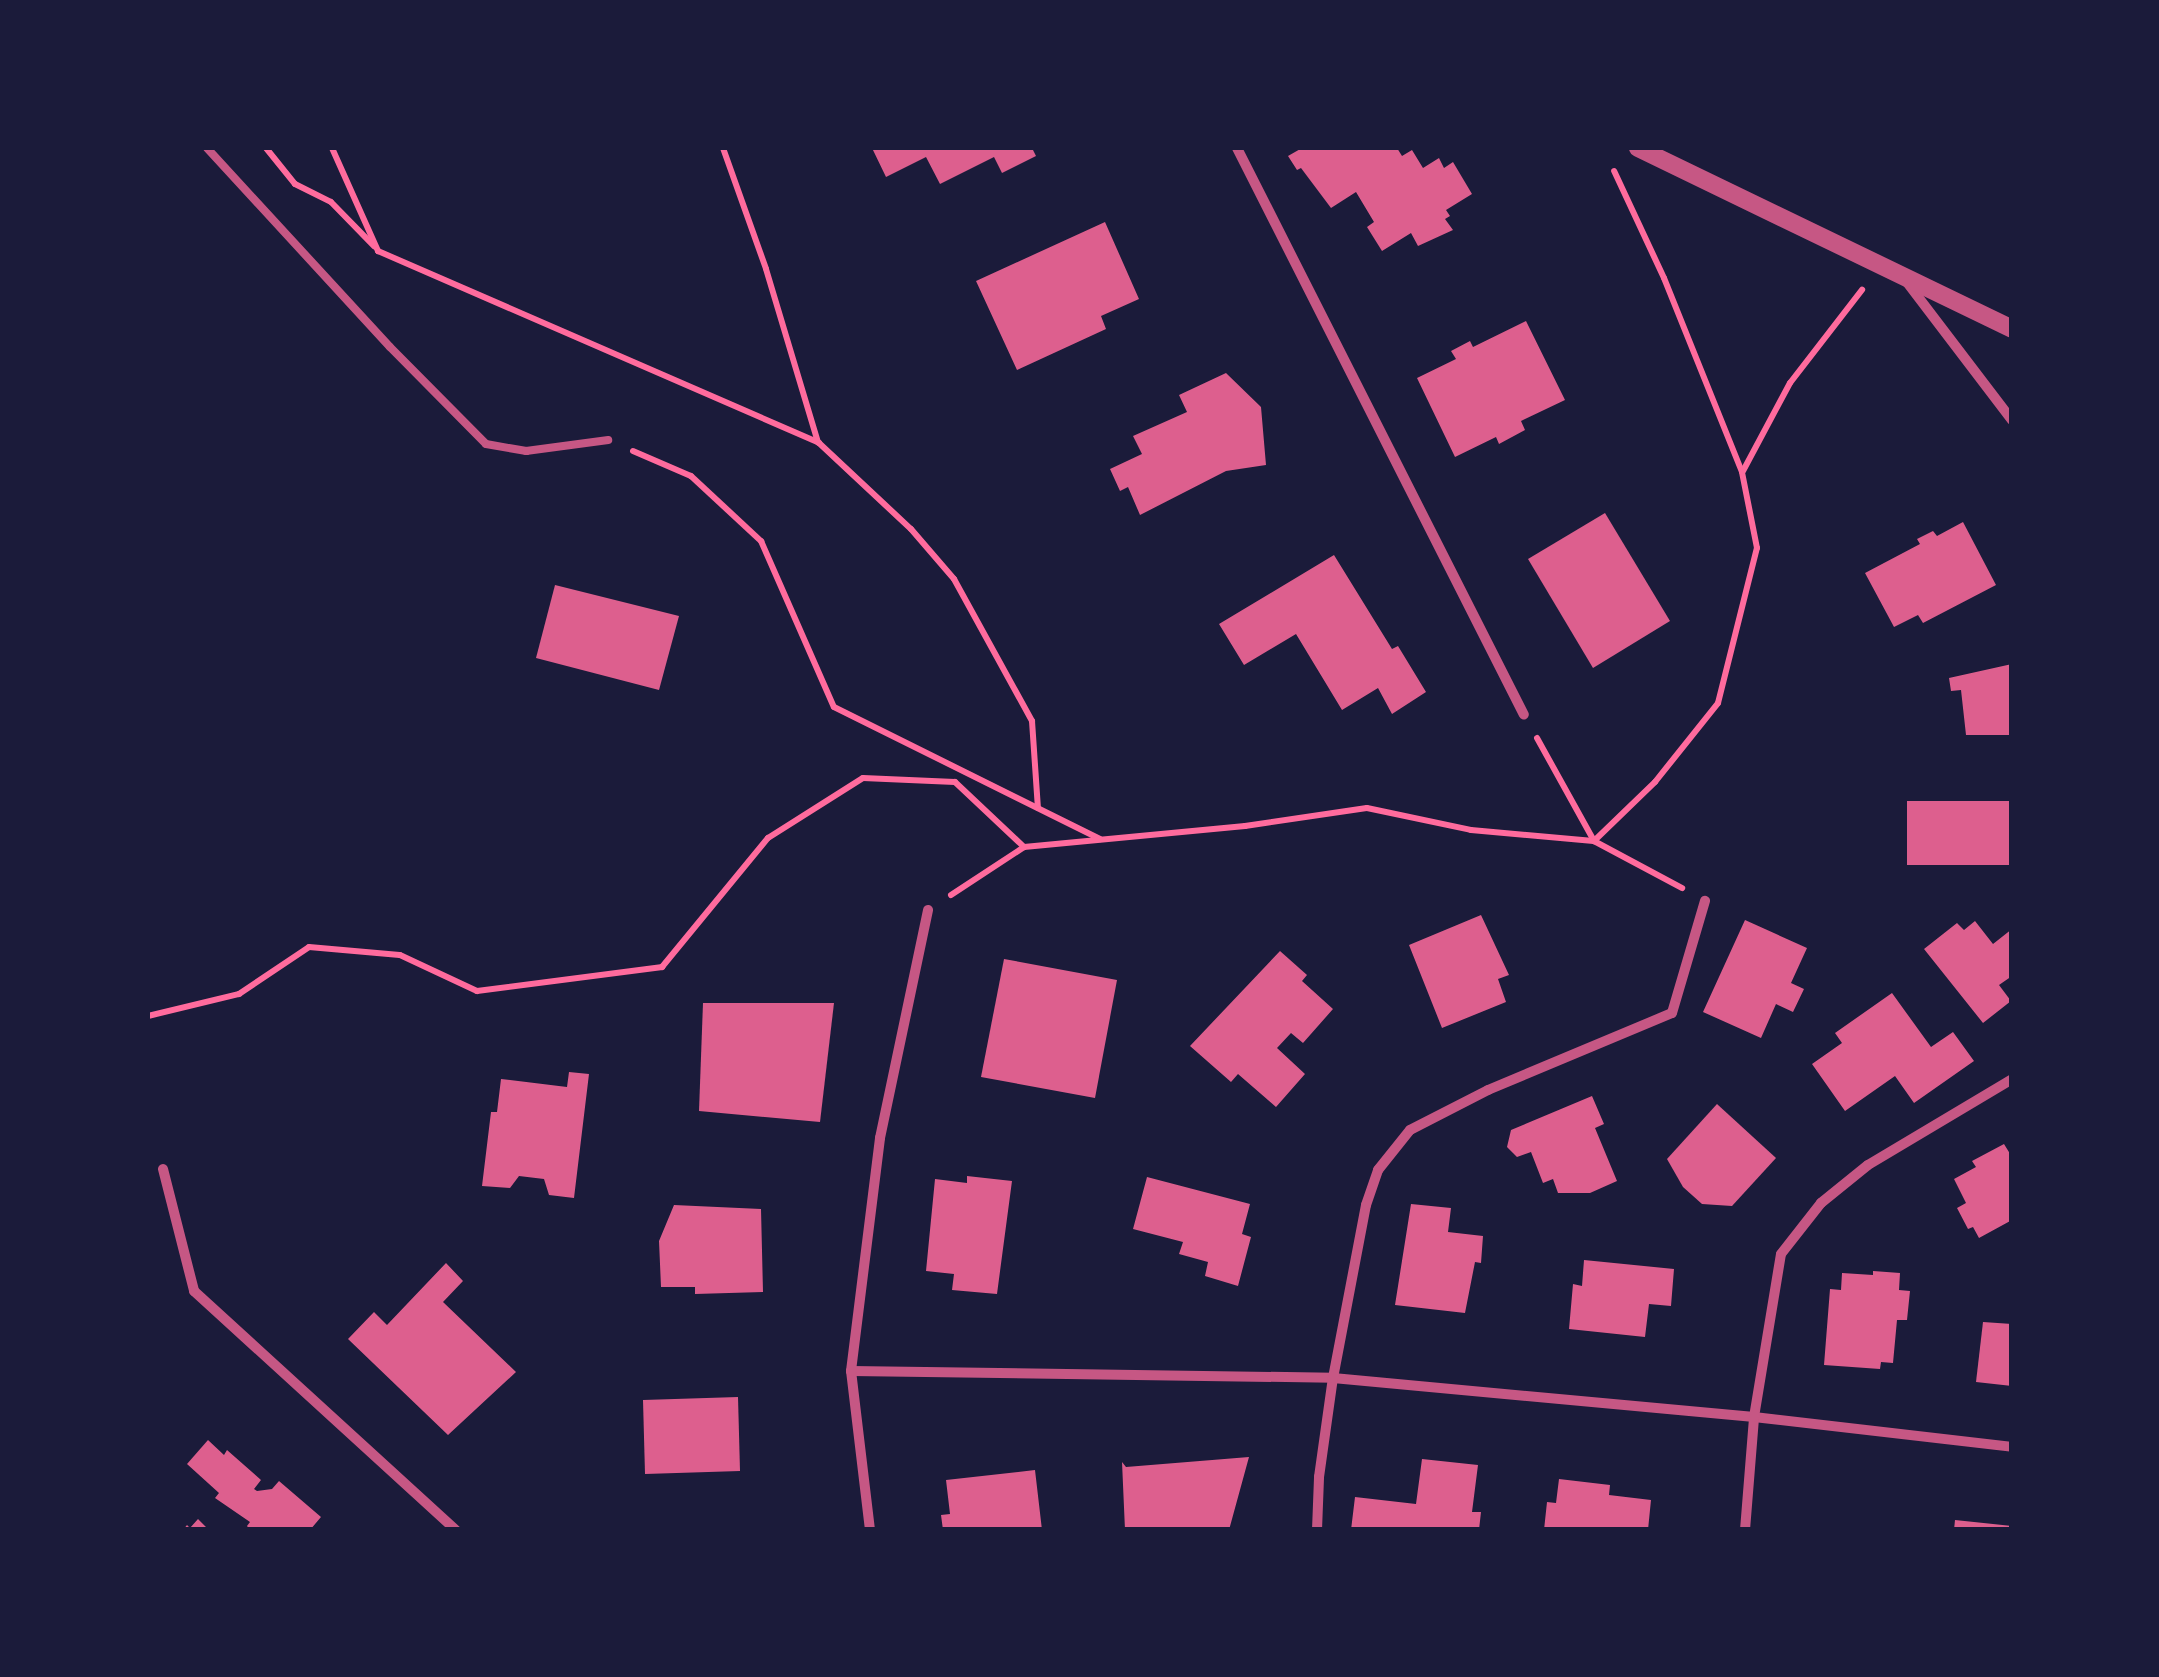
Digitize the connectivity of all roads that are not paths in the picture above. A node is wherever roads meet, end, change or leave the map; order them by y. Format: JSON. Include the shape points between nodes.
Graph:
{"nodes":[{"id":1,"x":207,"y":148,"type":"edge"},
{"id":2,"x":1237,"y":148,"type":"edge"},
{"id":3,"x":1638,"y":148,"type":"edge"},
{"id":4,"x":1902,"y":275,"type":"junction"},
{"id":5,"x":2012,"y":329,"type":"edge"},
{"id":6,"x":2012,"y":420,"type":"edge"},
{"id":7,"x":608,"y":440,"type":"road end"},
{"id":8,"x":1524,"y":714,"type":"road end"},
{"id":9,"x":1705,"y":900,"type":"road end"},
{"id":10,"x":928,"y":910,"type":"road end"},
{"id":11,"x":2012,"y":1078,"type":"edge"},
{"id":12,"x":163,"y":1170,"type":"dead end"},
{"id":13,"x":851,"y":1371,"type":"junction"},
{"id":14,"x":1333,"y":1378,"type":"junction"},
{"id":15,"x":1754,"y":1417,"type":"junction"},
{"id":16,"x":2012,"y":1447,"type":"edge"},
{"id":17,"x":456,"y":1530,"type":"edge"},
{"id":18,"x":870,"y":1530,"type":"edge"},
{"id":19,"x":1317,"y":1530,"type":"edge"},
{"id":20,"x":1746,"y":1530,"type":"edge"}],
"edges":[{"from":1,"to":7,"type":"lane","via":[[486,444],[526,451]]},
{"from":2,"to":8,"type":"street"},
{"from":3,"to":4,"type":"street"},
{"from":4,"to":5,"type":"street"},
{"from":4,"to":6,"type":"street"},
{"from":9,"to":14,"type":"street","via":[[1672,1013],[1410,1130],[1378,1170]]},
{"from":10,"to":13,"type":"street","via":[[880,1138]]},
{"from":11,"to":15,"type":"street","via":[[1868,1164],[1821,1203],[1781,1254]]},
{"from":12,"to":17,"type":"street","via":[[194,1291]]},
{"from":13,"to":14,"type":"street"},
{"from":13,"to":18,"type":"street"},
{"from":14,"to":15,"type":"street"},
{"from":14,"to":19,"type":"street"},
{"from":15,"to":16,"type":"street"},
{"from":15,"to":20,"type":"street"}]}
